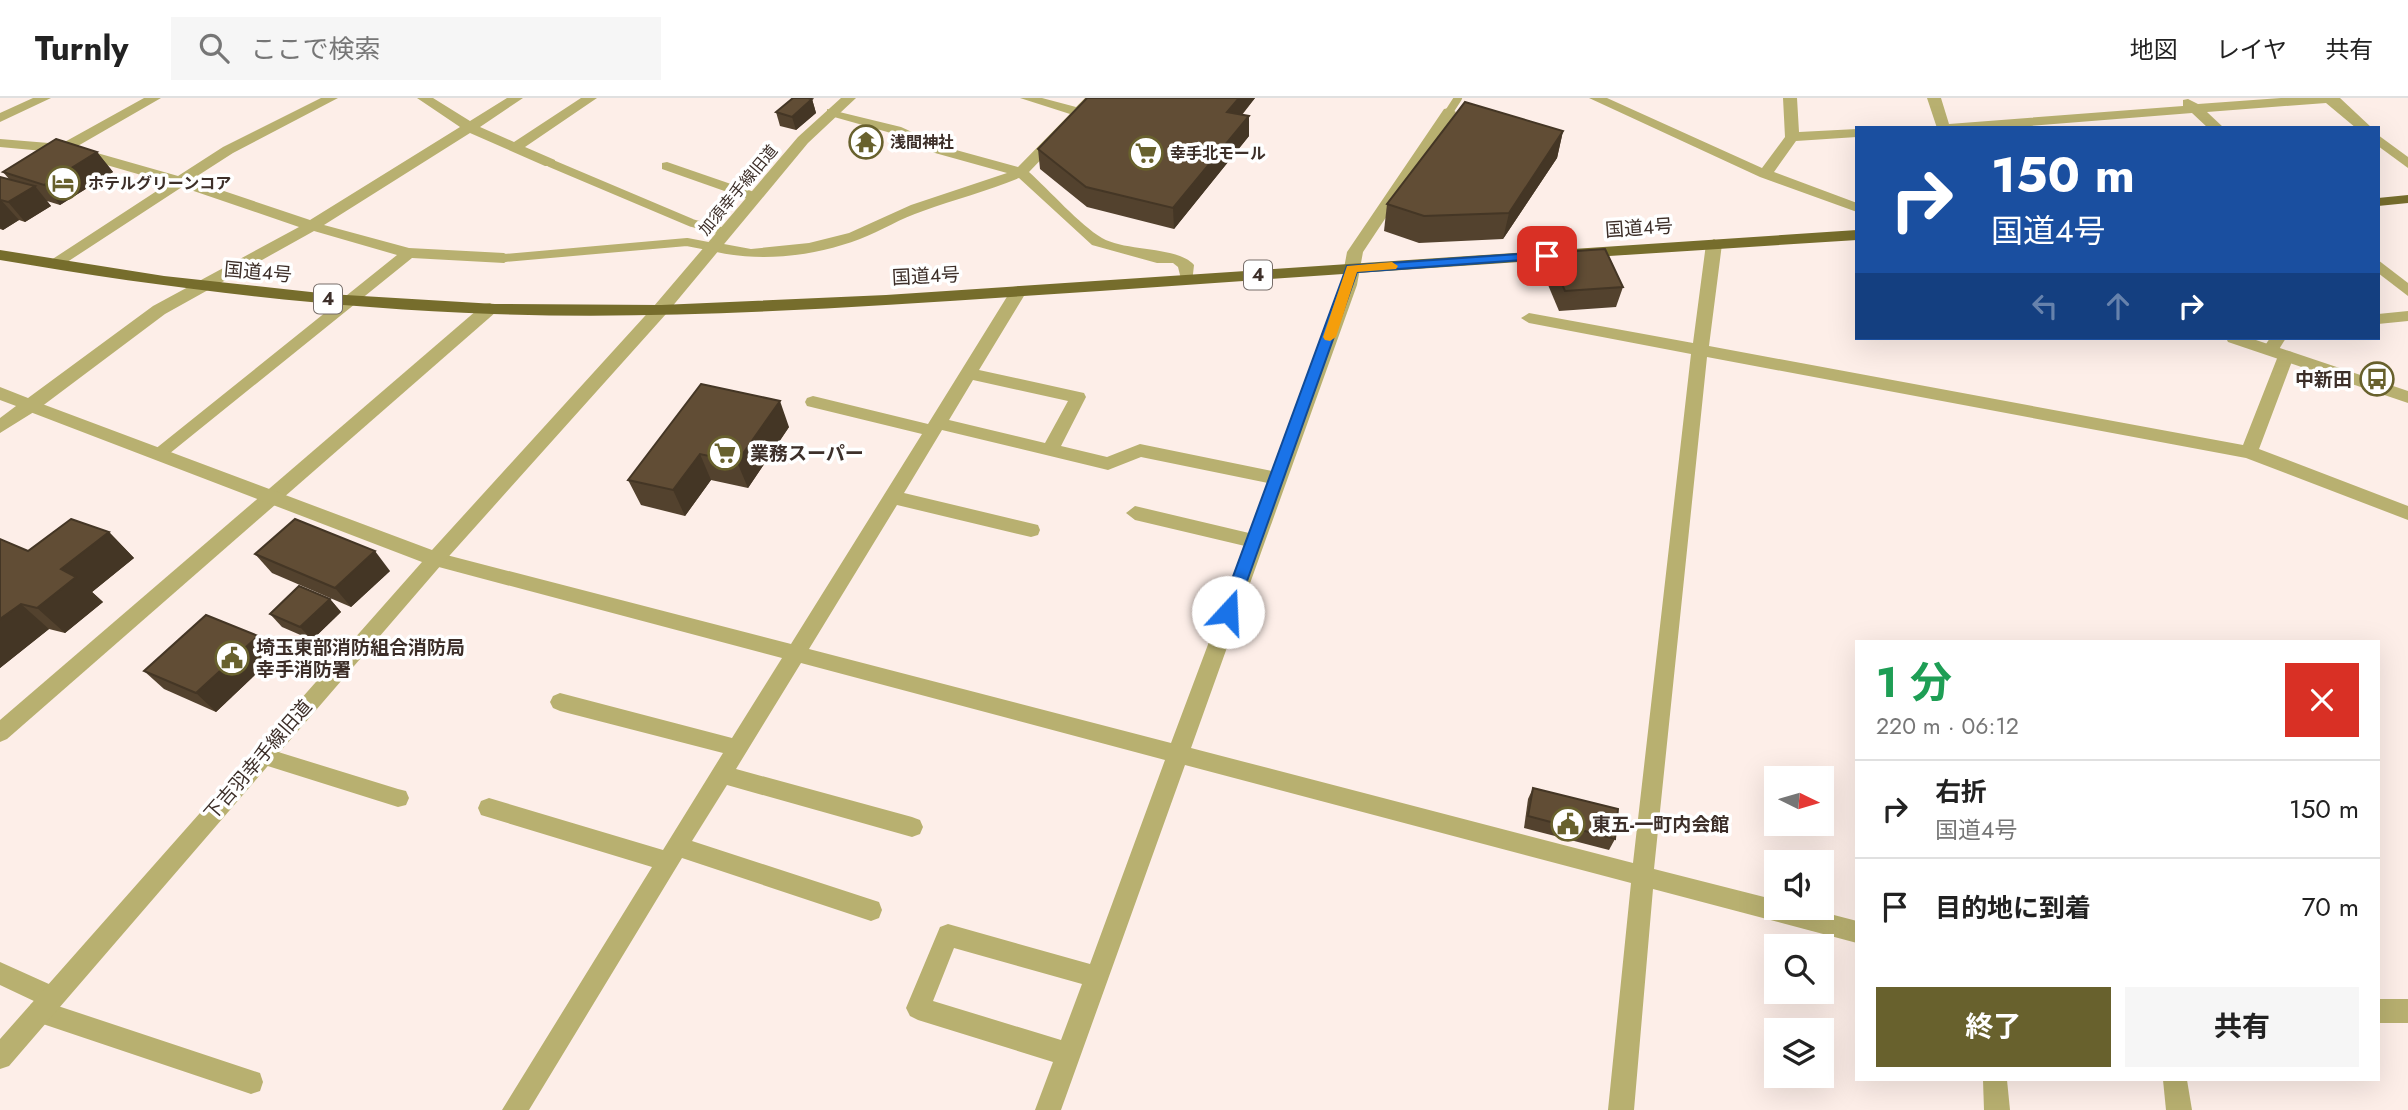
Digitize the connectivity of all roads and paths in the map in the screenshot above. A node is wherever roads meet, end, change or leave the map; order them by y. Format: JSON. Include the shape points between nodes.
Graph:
{"nodes":[{"id":1,"x":44,"y":98,"type":"edge"},
{"id":2,"x":154,"y":98,"type":"edge"},
{"id":3,"x":331,"y":98,"type":"edge"},
{"id":4,"x":424,"y":98,"type":"edge"},
{"id":5,"x":516,"y":98,"type":"edge"},
{"id":6,"x":590,"y":98,"type":"edge"},
{"id":7,"x":849,"y":98,"type":"edge"},
{"id":8,"x":1027,"y":98,"type":"edge"},
{"id":9,"x":1093,"y":98,"type":"edge"},
{"id":10,"x":1596,"y":98,"type":"edge"},
{"id":11,"x":1790,"y":98,"type":"edge"},
{"id":12,"x":1934,"y":98,"type":"edge"},
{"id":13,"x":2331,"y":98,"type":"edge"},
{"id":14,"x":2188,"y":103,"type":"edge"},
{"id":15,"x":1454,"y":105,"type":"edge"},
{"id":16,"x":832,"y":111,"type":"junction"},
{"id":17,"x":1079,"y":112,"type":"junction"},
{"id":18,"x":0,"y":118,"type":"edge"},
{"id":19,"x":1946,"y":126,"type":"edge"},
{"id":20,"x":1966,"y":126,"type":"edge"},
{"id":21,"x":2215,"y":126,"type":"edge"},
{"id":22,"x":2363,"y":126,"type":"edge"},
{"id":23,"x":471,"y":128,"type":"junction"},
{"id":24,"x":1855,"y":133,"type":"edge"},
{"id":25,"x":1792,"y":137,"type":"junction"},
{"id":26,"x":2380,"y":141,"type":"edge"},
{"id":27,"x":0,"y":143,"type":"edge"},
{"id":28,"x":64,"y":148,"type":"junction"},
{"id":29,"x":514,"y":148,"type":"junction"},
{"id":30,"x":43,"y":160,"type":"edge"},
{"id":31,"x":550,"y":163,"type":"joint"},
{"id":32,"x":2408,"y":164,"type":"edge"},
{"id":33,"x":667,"y":166,"type":"dead end"},
{"id":34,"x":1021,"y":172,"type":"junction"},
{"id":35,"x":1765,"y":174,"type":"junction"},
{"id":36,"x":178,"y":181,"type":"junction"},
{"id":37,"x":755,"y":197,"type":"junction"},
{"id":38,"x":2408,"y":199,"type":"edge"},
{"id":39,"x":2380,"y":202,"type":"edge"},
{"id":40,"x":1855,"y":207,"type":"edge"},
{"id":41,"x":312,"y":226,"type":"junction"},
{"id":42,"x":725,"y":232,"type":"junction"},
{"id":43,"x":1855,"y":235,"type":"edge"},
{"id":44,"x":1714,"y":244,"type":"junction"},
{"id":45,"x":713,"y":247,"type":"junction"},
{"id":46,"x":409,"y":253,"type":"junction"},
{"id":47,"x":0,"y":255,"type":"edge"},
{"id":48,"x":504,"y":258,"type":"joint"},
{"id":49,"x":53,"y":265,"type":"junction"},
{"id":50,"x":2380,"y":267,"type":"edge"},
{"id":51,"x":1352,"y":268,"type":"junction"},
{"id":52,"x":1188,"y":281,"type":"junction"},
{"id":53,"x":196,"y":287,"type":"junction"},
{"id":54,"x":2408,"y":290,"type":"edge"},
{"id":55,"x":1018,"y":291,"type":"junction"},
{"id":56,"x":347,"y":301,"type":"junction"},
{"id":57,"x":490,"y":308,"type":"junction"},
{"id":58,"x":660,"y":310,"type":"junction"},
{"id":59,"x":2408,"y":316,"type":"edge"},
{"id":60,"x":1529,"y":318,"type":"dead end"},
{"id":61,"x":2380,"y":319,"type":"edge"},
{"id":62,"x":2243,"y":340,"type":"edge"},
{"id":63,"x":2278,"y":348,"type":"edge"},
{"id":64,"x":1699,"y":351,"type":"junction"},
{"id":65,"x":969,"y":373,"type":"junction"},
{"id":66,"x":0,"y":393,"type":"edge"},
{"id":67,"x":2408,"y":397,"type":"edge"},
{"id":68,"x":813,"y":402,"type":"dead end"},
{"id":69,"x":31,"y":406,"type":"junction"},
{"id":70,"x":0,"y":427,"type":"edge"},
{"id":71,"x":936,"y":427,"type":"junction"},
{"id":72,"x":1050,"y":450,"type":"junction"},
{"id":73,"x":2249,"y":452,"type":"junction"},
{"id":74,"x":158,"y":454,"type":"junction"},
{"id":75,"x":1277,"y":479,"type":"junction"},
{"id":76,"x":893,"y":497,"type":"junction"},
{"id":77,"x":273,"y":499,"type":"junction"},
{"id":78,"x":1135,"y":513,"type":"dead end"},
{"id":79,"x":2408,"y":513,"type":"edge"},
{"id":80,"x":1031,"y":530,"type":"dead end"},
{"id":81,"x":1255,"y":541,"type":"junction"},
{"id":82,"x":435,"y":559,"type":"junction"},
{"id":83,"x":794,"y":652,"type":"junction"},
{"id":84,"x":559,"y":702,"type":"dead end"},
{"id":85,"x":0,"y":733,"type":"edge"},
{"id":86,"x":736,"y":748,"type":"junction"},
{"id":87,"x":1175,"y":755,"type":"junction"},
{"id":88,"x":262,"y":756,"type":"junction"},
{"id":89,"x":719,"y":774,"type":"junction"},
{"id":90,"x":398,"y":798,"type":"dead end"},
{"id":91,"x":489,"y":808,"type":"dead end"},
{"id":92,"x":912,"y":827,"type":"dead end"},
{"id":93,"x":671,"y":853,"type":"junction"},
{"id":94,"x":1642,"y":876,"type":"junction"},
{"id":95,"x":871,"y":910,"type":"dead end"},
{"id":96,"x":1855,"y":931,"type":"edge"},
{"id":97,"x":0,"y":973,"type":"edge"},
{"id":98,"x":1096,"y":977,"type":"junction"},
{"id":99,"x":46,"y":1004,"type":"junction"},
{"id":100,"x":2380,"y":1011,"type":"edge"},
{"id":101,"x":2408,"y":1011,"type":"edge"},
{"id":102,"x":1068,"y":1054,"type":"junction"},
{"id":103,"x":0,"y":1057,"type":"edge"},
{"id":104,"x":1995,"y":1081,"type":"edge"},
{"id":105,"x":2175,"y":1081,"type":"edge"},
{"id":106,"x":251,"y":1082,"type":"dead end"},
{"id":107,"x":515,"y":1110,"type":"edge"},
{"id":108,"x":1048,"y":1110,"type":"edge"},
{"id":109,"x":1621,"y":1110,"type":"edge"},
{"id":110,"x":1997,"y":1110,"type":"edge"},
{"id":111,"x":2179,"y":1110,"type":"edge"}],
"edges":[{"from":1,"to":18,"type":"street"},
{"from":2,"to":28,"type":"street"},
{"from":3,"to":36,"type":"street"},
{"from":4,"to":23,"type":"street"},
{"from":5,"to":23,"type":"street"},
{"from":6,"to":29,"type":"street"},
{"from":7,"to":16,"type":"street","name":"加須幸手線旧道"},
{"from":8,"to":17,"type":"street"},
{"from":9,"to":17,"type":"street"},
{"from":10,"to":35,"type":"street"},
{"from":11,"to":25,"type":"street"},
{"from":12,"to":19,"type":"street"},
{"from":13,"to":14,"type":"street"},
{"from":13,"to":22,"type":"street"},
{"from":14,"to":20,"type":"street"},
{"from":14,"to":21,"type":"street"},
{"from":15,"to":51,"type":"street","via":[[1355,252]]},
{"from":16,"to":34,"type":"street","via":[[896,130],[940,150]]},
{"from":16,"to":37,"type":"street","name":"加須幸手線旧道"},
{"from":17,"to":34,"type":"street"},
{"from":23,"to":29,"type":"street"},
{"from":23,"to":41,"type":"street"},
{"from":24,"to":25,"type":"street"},
{"from":25,"to":35,"type":"street"},
{"from":26,"to":32,"type":"street"},
{"from":27,"to":28,"type":"street"},
{"from":28,"to":30,"type":"street"},
{"from":28,"to":36,"type":"street"},
{"from":29,"to":31,"type":"street"},
{"from":31,"to":42,"type":"lane"},
{"from":33,"to":37,"type":"street"},
{"from":34,"to":45,"type":"street","via":[[916,208],[854,236],[808,248],[751,254]]},
{"from":34,"to":52,"type":"street","via":[[1097,242],[1157,258],[1176,258],[1186,265]]},
{"from":35,"to":40,"type":"street"},
{"from":36,"to":41,"type":"street"},
{"from":36,"to":49,"type":"street"},
{"from":37,"to":42,"type":"street","name":"加須幸手線旧道"},
{"from":38,"to":39,"type":"highway"},
{"from":41,"to":46,"type":"street"},
{"from":41,"to":53,"type":"street"},
{"from":42,"to":45,"type":"street","name":"加須幸手線旧道"},
{"from":43,"to":44,"type":"highway","name":"国道4号","number":"4"},
{"from":44,"to":51,"type":"highway","name":"国道4号","number":"4"},
{"from":44,"to":64,"type":"street"},
{"from":45,"to":48,"type":"lane","via":[[687,242]]},
{"from":45,"to":58,"type":"street","name":"加須幸手線旧道"},
{"from":46,"to":48,"type":"street"},
{"from":46,"to":56,"type":"street"},
{"from":47,"to":49,"type":"highway","name":"国道4号","number":"4"},
{"from":49,"to":53,"type":"highway","name":"国道4号","number":"4"},
{"from":50,"to":54,"type":"street"},
{"from":51,"to":52,"type":"highway","name":"国道4号","number":"4"},
{"from":51,"to":75,"type":"street"},
{"from":52,"to":55,"type":"highway","name":"国道4号","number":"4"},
{"from":53,"to":56,"type":"highway","name":"国道4号","number":"4"},
{"from":53,"to":69,"type":"street"},
{"from":55,"to":58,"type":"highway","name":"国道4号","number":"4"},
{"from":55,"to":65,"type":"street"},
{"from":56,"to":57,"type":"highway","name":"国道4号","number":"4"},
{"from":56,"to":74,"type":"street"},
{"from":57,"to":58,"type":"highway","name":"国道4号","number":"4"},
{"from":57,"to":77,"type":"street"},
{"from":58,"to":82,"type":"street","name":"下吉羽幸手線旧道"},
{"from":59,"to":61,"type":"street"},
{"from":60,"to":64,"type":"street"},
{"from":62,"to":63,"type":"street"},
{"from":63,"to":67,"type":"street"},
{"from":63,"to":73,"type":"street"},
{"from":64,"to":73,"type":"street"},
{"from":64,"to":94,"type":"street"},
{"from":65,"to":71,"type":"street"},
{"from":65,"to":72,"type":"street","via":[[1078,397]]},
{"from":66,"to":69,"type":"street"},
{"from":68,"to":71,"type":"street"},
{"from":69,"to":70,"type":"street"},
{"from":69,"to":74,"type":"street"},
{"from":71,"to":72,"type":"street"},
{"from":71,"to":76,"type":"street"},
{"from":72,"to":75,"type":"street","via":[[1108,464],[1140,450]]},
{"from":73,"to":79,"type":"street"},
{"from":74,"to":77,"type":"street"},
{"from":75,"to":81,"type":"street"},
{"from":76,"to":80,"type":"street"},
{"from":76,"to":83,"type":"street"},
{"from":77,"to":82,"type":"street"},
{"from":77,"to":85,"type":"street"},
{"from":78,"to":81,"type":"street"},
{"from":81,"to":87,"type":"street"},
{"from":82,"to":83,"type":"street"},
{"from":82,"to":88,"type":"street","name":"下吉羽幸手線旧道"},
{"from":83,"to":86,"type":"street"},
{"from":83,"to":87,"type":"street"},
{"from":84,"to":86,"type":"street"},
{"from":86,"to":89,"type":"street"},
{"from":87,"to":94,"type":"street"},
{"from":87,"to":98,"type":"street"},
{"from":88,"to":90,"type":"street"},
{"from":88,"to":99,"type":"street","name":"下吉羽幸手線旧道"},
{"from":89,"to":92,"type":"street"},
{"from":89,"to":93,"type":"street"},
{"from":91,"to":93,"type":"street"},
{"from":93,"to":95,"type":"street"},
{"from":93,"to":107,"type":"street"},
{"from":94,"to":96,"type":"street"},
{"from":94,"to":109,"type":"street"},
{"from":97,"to":99,"type":"street"},
{"from":98,"to":102,"type":"street"},
{"from":98,"to":102,"type":"street","via":[[948,935],[918,1008]]},
{"from":99,"to":103,"type":"street","name":"下吉羽幸手線旧道"},
{"from":99,"to":106,"type":"street"},
{"from":100,"to":101,"type":"street"},
{"from":102,"to":108,"type":"street"},
{"from":104,"to":110,"type":"street"},
{"from":105,"to":111,"type":"street"}]}
